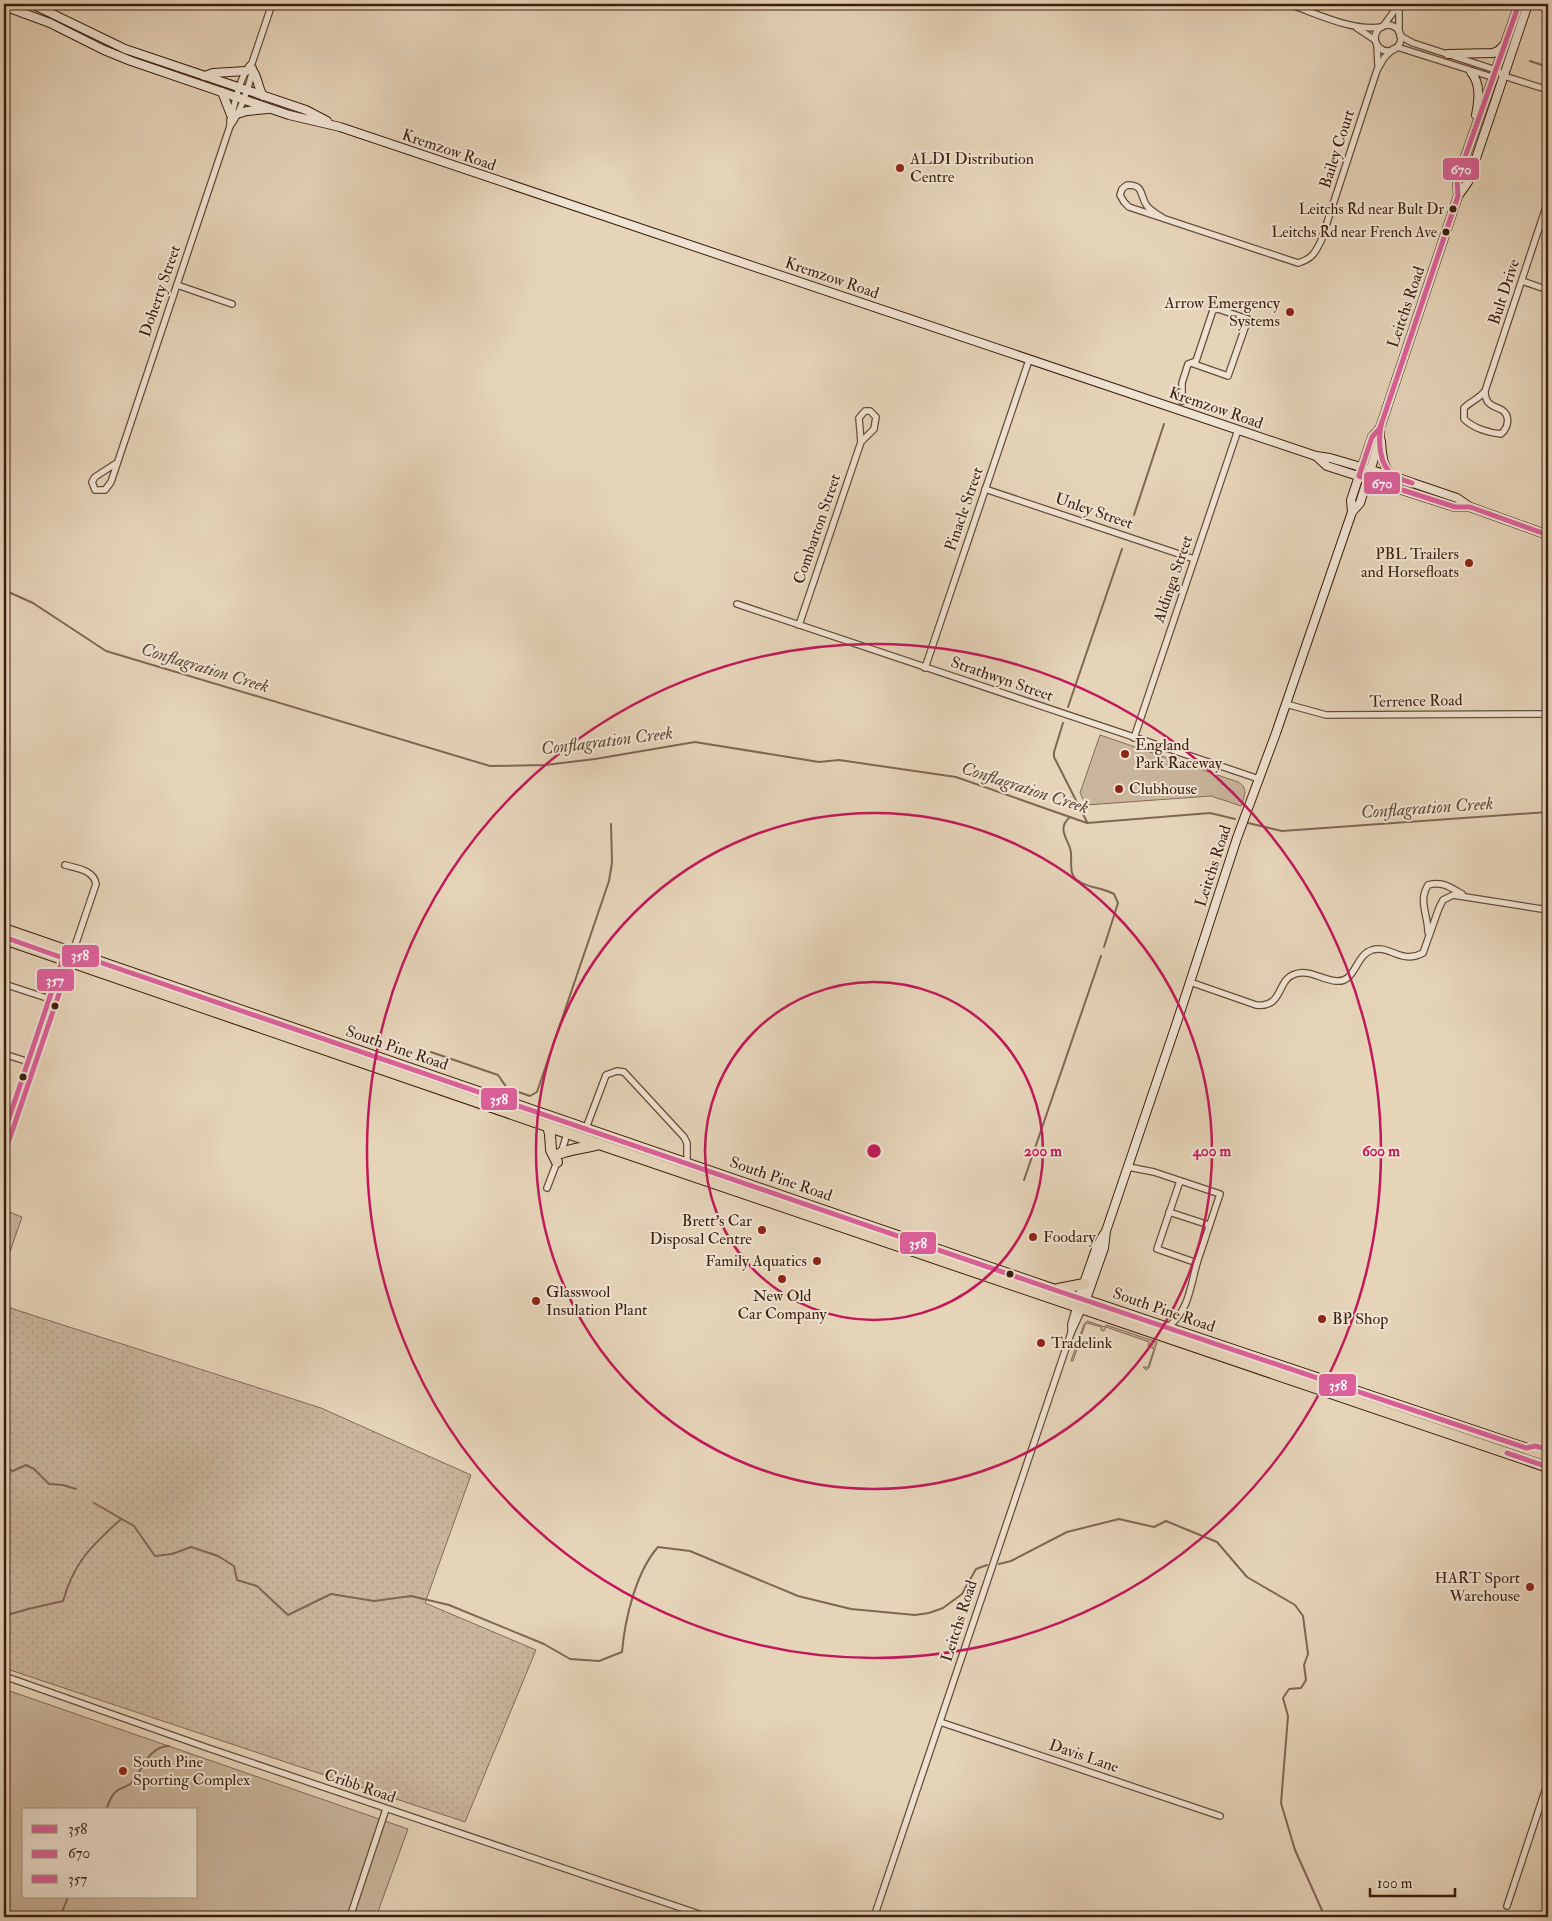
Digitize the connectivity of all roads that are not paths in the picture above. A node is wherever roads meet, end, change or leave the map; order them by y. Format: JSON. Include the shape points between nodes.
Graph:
{"nodes":[{"id":1,"x":32,"y":4,"type":"edge"},
{"id":2,"x":272,"y":4,"type":"edge"},
{"id":3,"x":1288,"y":4,"type":"edge"},
{"id":4,"x":1399,"y":4,"type":"edge"},
{"id":5,"x":1519,"y":4,"type":"edge"},
{"id":6,"x":1528,"y":4,"type":"edge"},
{"id":7,"x":4,"y":6,"type":"edge"},
{"id":8,"x":1383,"y":26,"type":"junction"},
{"id":9,"x":1356,"y":27,"type":"junction"},
{"id":10,"x":1400,"y":34,"type":"junction"},
{"id":11,"x":1376,"y":42,"type":"junction"},
{"id":12,"x":1505,"y":44,"type":"junction"},
{"id":13,"x":1395,"y":48,"type":"junction"},
{"id":14,"x":1448,"y":54,"type":"junction"},
{"id":15,"x":250,"y":68,"type":"junction"},
{"id":16,"x":1377,"y":70,"type":"junction"},
{"id":17,"x":1496,"y":70,"type":"junction"},
{"id":18,"x":1471,"y":72,"type":"junction"},
{"id":19,"x":205,"y":76,"type":"junction"},
{"id":20,"x":1504,"y":76,"type":"junction"},
{"id":21,"x":1493,"y":79,"type":"junction"},
{"id":22,"x":243,"y":88,"type":"junction"},
{"id":23,"x":1548,"y":90,"type":"edge"},
{"id":24,"x":222,"y":92,"type":"junction"},
{"id":25,"x":263,"y":96,"type":"junction"},
{"id":26,"x":240,"y":98,"type":"junction"},
{"id":27,"x":270,"y":108,"type":"junction"},
{"id":28,"x":234,"y":115,"type":"junction"},
{"id":29,"x":340,"y":127,"type":"junction"},
{"id":30,"x":1469,"y":146,"type":"junction"},
{"id":31,"x":1458,"y":196,"type":"junction"},
{"id":32,"x":1548,"y":201,"type":"edge"},
{"id":33,"x":1163,"y":218,"type":"junction"},
{"id":34,"x":1522,"y":281,"type":"junction"},
{"id":35,"x":177,"y":285,"type":"junction"},
{"id":36,"x":1548,"y":290,"type":"edge"},
{"id":37,"x":232,"y":304,"type":"dead end"},
{"id":38,"x":1029,"y":360,"type":"junction"},
{"id":39,"x":1191,"y":363,"type":"junction"},
{"id":40,"x":1485,"y":391,"type":"junction"},
{"id":41,"x":1182,"y":401,"type":"dead end"},
{"id":42,"x":1380,"y":428,"type":"junction"},
{"id":43,"x":1238,"y":430,"type":"junction"},
{"id":44,"x":1380,"y":439,"type":"junction"},
{"id":45,"x":861,"y":442,"type":"junction"},
{"id":46,"x":1316,"y":456,"type":"junction"},
{"id":47,"x":116,"y":464,"type":"junction"},
{"id":48,"x":1362,"y":467,"type":"junction"},
{"id":49,"x":1370,"y":470,"type":"junction"},
{"id":50,"x":1359,"y":476,"type":"junction"},
{"id":51,"x":1395,"y":477,"type":"junction"},
{"id":52,"x":1368,"y":478,"type":"junction"},
{"id":53,"x":986,"y":490,"type":"junction"},
{"id":54,"x":1470,"y":507,"type":"junction"},
{"id":55,"x":1352,"y":512,"type":"junction"},
{"id":56,"x":1548,"y":535,"type":"edge"},
{"id":57,"x":1194,"y":559,"type":"junction"},
{"id":58,"x":737,"y":604,"type":"dead end"},
{"id":59,"x":799,"y":625,"type":"junction"},
{"id":60,"x":926,"y":668,"type":"junction"},
{"id":61,"x":1286,"y":704,"type":"junction"},
{"id":62,"x":1548,"y":714,"type":"edge"},
{"id":63,"x":1134,"y":738,"type":"junction"},
{"id":64,"x":1258,"y":780,"type":"junction"},
{"id":65,"x":65,"y":865,"type":"dead end"},
{"id":66,"x":1465,"y":895,"type":"junction"},
{"id":67,"x":1422,"y":902,"type":"junction"},
{"id":68,"x":1439,"y":908,"type":"junction"},
{"id":69,"x":1548,"y":910,"type":"edge"},
{"id":70,"x":4,"y":930,"type":"edge"},
{"id":71,"x":1428,"y":937,"type":"junction"},
{"id":72,"x":4,"y":939,"type":"edge"},
{"id":73,"x":71,"y":957,"type":"junction"},
{"id":74,"x":1190,"y":982,"type":"junction"},
{"id":75,"x":4,"y":984,"type":"edge"},
{"id":76,"x":56,"y":1002,"type":"junction"},
{"id":77,"x":4,"y":1054,"type":"edge"},
{"id":78,"x":35,"y":1064,"type":"junction"},
{"id":79,"x":548,"y":1126,"type":"junction"},
{"id":80,"x":4,"y":1128,"type":"edge"},
{"id":81,"x":569,"y":1128,"type":"junction"},
{"id":82,"x":586,"y":1128,"type":"junction"},
{"id":83,"x":12,"y":1130,"type":"junction"},
{"id":84,"x":599,"y":1144,"type":"junction"},
{"id":85,"x":4,"y":1155,"type":"edge"},
{"id":86,"x":559,"y":1158,"type":"junction"},
{"id":87,"x":687,"y":1163,"type":"junction"},
{"id":88,"x":1128,"y":1167,"type":"junction"},
{"id":89,"x":1180,"y":1181,"type":"junction"},
{"id":90,"x":547,"y":1188,"type":"dead end"},
{"id":91,"x":1169,"y":1212,"type":"junction"},
{"id":92,"x":821,"y":1215,"type":"junction"},
{"id":93,"x":1210,"y":1225,"type":"junction"},
{"id":94,"x":1106,"y":1231,"type":"junction"},
{"id":95,"x":925,"y":1250,"type":"junction"},
{"id":96,"x":1197,"y":1263,"type":"junction"},
{"id":97,"x":1084,"y":1284,"type":"junction"},
{"id":98,"x":1055,"y":1290,"type":"junction"},
{"id":99,"x":1081,"y":1304,"type":"junction"},
{"id":100,"x":1168,"y":1328,"type":"junction"},
{"id":101,"x":1526,"y":1448,"type":"junction"},
{"id":102,"x":1548,"y":1449,"type":"edge"},
{"id":103,"x":1548,"y":1456,"type":"edge"},
{"id":104,"x":1548,"y":1467,"type":"edge"},
{"id":105,"x":4,"y":1676,"type":"edge"},
{"id":106,"x":940,"y":1722,"type":"junction"},
{"id":107,"x":1548,"y":1782,"type":"edge"},
{"id":108,"x":386,"y":1809,"type":"junction"},
{"id":109,"x":1220,"y":1816,"type":"dead end"},
{"id":110,"x":1507,"y":1906,"type":"dead end"},
{"id":111,"x":350,"y":1917,"type":"edge"},
{"id":112,"x":708,"y":1917,"type":"edge"},
{"id":113,"x":874,"y":1917,"type":"edge"}],
"edges":[{"from":1,"to":19,"type":"street","name":"Kremzow Road","via":[[126,48]]},
{"from":2,"to":15,"type":"street","name":"Doherty Street"},
{"from":3,"to":9,"type":"street"},
{"from":4,"to":8,"type":"street"},
{"from":4,"to":10,"type":"street"},
{"from":5,"to":12,"type":"street","name":"Leitchs Road"},
{"from":6,"to":20,"type":"street","name":"Leitchs Road"},
{"from":7,"to":24,"type":"street","name":"Kremzow Road","via":[[50,23],[104,50]]},
{"from":8,"to":9,"type":"street","via":[[1370,29]]},
{"from":8,"to":10,"type":"street","via":[[1394,26]]},
{"from":8,"to":11,"type":"street","via":[[1376,32]]},
{"from":9,"to":11,"type":"street"},
{"from":10,"to":13,"type":"street"},
{"from":10,"to":14,"type":"street","via":[[1413,43]]},
{"from":11,"to":13,"type":"street","via":[[1386,50]]},
{"from":11,"to":16,"type":"street","name":"Bailey Court"},
{"from":12,"to":14,"type":"street","via":[[1493,53]]},
{"from":12,"to":17,"type":"street","name":"Leitchs Road"},
{"from":13,"to":16,"type":"street","name":"Bailey Court"},
{"from":13,"to":18,"type":"street"},
{"from":14,"to":17,"type":"street"},
{"from":15,"to":19,"type":"street"},
{"from":15,"to":22,"type":"street","name":"Doherty Street"},
{"from":15,"to":25,"type":"street"},
{"from":16,"to":33,"type":"street","name":"Bailey Court","via":[[1321,240],[1309,260],[1298,263]]},
{"from":17,"to":20,"type":"street"},
{"from":17,"to":21,"type":"street","name":"Leitchs Road"},
{"from":18,"to":21,"type":"street"},
{"from":18,"to":30,"type":"street","via":[[1477,80],[1478,93]]},
{"from":19,"to":22,"type":"street","name":"Kremzow Road"},
{"from":20,"to":21,"type":"street"},
{"from":20,"to":23,"type":"street"},
{"from":20,"to":31,"type":"street","name":"Leitchs Road","via":[[1468,182]]},
{"from":21,"to":30,"type":"street","name":"Leitchs Road"},
{"from":22,"to":25,"type":"street","name":"Kremzow Road"},
{"from":22,"to":26,"type":"street","name":"Doherty Street"},
{"from":24,"to":26,"type":"street","name":"Kremzow Road"},
{"from":24,"to":28,"type":"street"},
{"from":25,"to":29,"type":"street","name":"Kremzow Road","via":[[306,110]]},
{"from":26,"to":27,"type":"street","name":"Kremzow Road"},
{"from":26,"to":28,"type":"street","name":"Doherty Street"},
{"from":27,"to":28,"type":"street"},
{"from":27,"to":29,"type":"street","name":"Kremzow Road"},
{"from":28,"to":35,"type":"street","name":"Doherty Street"},
{"from":29,"to":38,"type":"street","name":"Kremzow Road"},
{"from":30,"to":31,"type":"street","name":"Leitchs Road","via":[[1457,180]]},
{"from":31,"to":42,"type":"street","name":"Leitchs Road"},
{"from":32,"to":34,"type":"street","name":"Bult Drive"},
{"from":33,"to":33,"type":"street","name":"Bailey Court","via":[[1129,207],[1120,195],[1122,189],[1135,185],[1151,211]]},
{"from":34,"to":36,"type":"street"},
{"from":34,"to":40,"type":"street","name":"Bult Drive"},
{"from":35,"to":37,"type":"street"},
{"from":35,"to":47,"type":"street","name":"Doherty Street"},
{"from":38,"to":43,"type":"street","name":"Kremzow Road"},
{"from":38,"to":53,"type":"street","name":"Pinacle Street"},
{"from":39,"to":39,"type":"street","via":[[1196,361],[1213,310],[1218,308],[1248,319],[1228,376]]},
{"from":39,"to":41,"type":"street","via":[[1182,383]]},
{"from":40,"to":40,"type":"street","via":[[1489,404],[1506,415],[1508,423],[1501,434],[1464,420],[1464,408]]},
{"from":42,"to":44,"type":"street","name":"Leitchs Road"},
{"from":42,"to":48,"type":"street","name":"Leitchs Road","via":[[1372,437]]},
{"from":43,"to":46,"type":"street","name":"Kremzow Road"},
{"from":43,"to":57,"type":"street","name":"Aldinga Street"},
{"from":44,"to":49,"type":"street","name":"Leitchs Road"},
{"from":44,"to":51,"type":"street","via":[[1384,462]]},
{"from":45,"to":45,"type":"street","name":"Combarton Street","via":[[859,418],[865,411],[870,411],[876,417],[876,425]]},
{"from":45,"to":59,"type":"street","name":"Combarton Street"},
{"from":46,"to":48,"type":"street","name":"Kremzow Road"},
{"from":46,"to":50,"type":"street","name":"Kremzow Road","via":[[1327,466]]},
{"from":47,"to":47,"type":"street","name":"Doherty Street","via":[[108,487],[102,491],[95,490],[92,482],[95,477]]},
{"from":48,"to":49,"type":"street","name":"Kremzow Road"},
{"from":48,"to":50,"type":"street","name":"Leitchs Road"},
{"from":49,"to":51,"type":"street","name":"Kremzow Road"},
{"from":49,"to":52,"type":"street","name":"Leitchs Road"},
{"from":50,"to":52,"type":"street","name":"Kremzow Road"},
{"from":50,"to":55,"type":"street","name":"Leitchs Road","via":[[1351,500]]},
{"from":51,"to":54,"type":"street","name":"Kremzow Road","via":[[1457,498]]},
{"from":52,"to":54,"type":"street","name":"Kremzow Road","via":[[1455,507]]},
{"from":52,"to":55,"type":"street","name":"Leitchs Road","via":[[1360,503]]},
{"from":53,"to":57,"type":"street","name":"Unley Street"},
{"from":53,"to":60,"type":"street","name":"Pinacle Street"},
{"from":54,"to":56,"type":"street","name":"Kremzow Road"},
{"from":55,"to":61,"type":"street","name":"Leitchs Road"},
{"from":57,"to":63,"type":"street","name":"Aldinga Street"},
{"from":58,"to":59,"type":"street","name":"Strathwyn Street"},
{"from":59,"to":60,"type":"street","name":"Strathwyn Street"},
{"from":60,"to":63,"type":"street","name":"Strathwyn Street"},
{"from":61,"to":62,"type":"street","name":"Terrence Road","via":[[1333,716]]},
{"from":61,"to":64,"type":"street","name":"Leitchs Road"},
{"from":63,"to":64,"type":"street","name":"Strathwyn Street"},
{"from":64,"to":74,"type":"street","name":"Leitchs Road"},
{"from":65,"to":73,"type":"street","via":[[89,873],[96,881]]},
{"from":66,"to":67,"type":"street","via":[[1436,883],[1428,885]]},
{"from":66,"to":68,"type":"street","via":[[1453,894],[1443,900]]},
{"from":66,"to":69,"type":"street"},
{"from":67,"to":68,"type":"street","via":[[1428,909]]},
{"from":67,"to":71,"type":"street"},
{"from":68,"to":71,"type":"street"},
{"from":70,"to":73,"type":"highway","name":"South Pine Road"},
{"from":71,"to":74,"type":"street","via":[[1423,953],[1416,958],[1370,950],[1348,978],[1337,981],[1308,973],[1295,974],[1288,978],[1273,1001],[1262,1006]]},
{"from":72,"to":73,"type":"highway","name":"South Pine Road"},
{"from":73,"to":76,"type":"street"},
{"from":73,"to":79,"type":"highway","name":"South Pine Road"},
{"from":73,"to":81,"type":"highway","name":"South Pine Road"},
{"from":74,"to":88,"type":"street","name":"Leitchs Road"},
{"from":75,"to":76,"type":"street"},
{"from":76,"to":78,"type":"street"},
{"from":77,"to":78,"type":"street"},
{"from":78,"to":83,"type":"street"},
{"from":79,"to":81,"type":"highway","name":"South Pine Road"},
{"from":79,"to":86,"type":"highway","via":[[551,1150]]},
{"from":80,"to":83,"type":"street"},
{"from":81,"to":82,"type":"highway","name":"South Pine Road"},
{"from":81,"to":84,"type":"highway","name":"South Pine Road"},
{"from":81,"to":86,"type":"street"},
{"from":82,"to":87,"type":"highway","name":"South Pine Road"},
{"from":82,"to":87,"type":"street","via":[[606,1076],[624,1072],[684,1137]]},
{"from":83,"to":85,"type":"street"},
{"from":84,"to":86,"type":"highway","via":[[575,1148]]},
{"from":84,"to":92,"type":"highway","name":"South Pine Road"},
{"from":86,"to":90,"type":"street"},
{"from":87,"to":92,"type":"highway","name":"South Pine Road"},
{"from":88,"to":89,"type":"street"},
{"from":88,"to":94,"type":"street","name":"Leitchs Road"},
{"from":89,"to":91,"type":"street"},
{"from":89,"to":93,"type":"street","via":[[1220,1194]]},
{"from":91,"to":93,"type":"street"},
{"from":91,"to":96,"type":"street","via":[[1157,1249]]},
{"from":92,"to":95,"type":"highway","name":"South Pine Road"},
{"from":93,"to":96,"type":"street"},
{"from":94,"to":97,"type":"street","name":"Leitchs Road","via":[[1097,1246]]},
{"from":94,"to":99,"type":"street","name":"Leitchs Road","via":[[1104,1248]]},
{"from":95,"to":98,"type":"highway","name":"South Pine Road"},
{"from":95,"to":99,"type":"highway","name":"South Pine Road"},
{"from":96,"to":100,"type":"street","via":[[1184,1310]]},
{"from":97,"to":98,"type":"highway"},
{"from":97,"to":99,"type":"street","name":"Leitchs Road"},
{"from":98,"to":99,"type":"highway","name":"South Pine Road"},
{"from":99,"to":100,"type":"highway","name":"South Pine Road"},
{"from":99,"to":104,"type":"highway","name":"South Pine Road"},
{"from":99,"to":106,"type":"street","name":"Leitchs Road"},
{"from":100,"to":101,"type":"highway","name":"South Pine Road"},
{"from":101,"to":102,"type":"highway"},
{"from":101,"to":103,"type":"highway","name":"South Pine Road"},
{"from":105,"to":108,"type":"street","name":"Cribb Road"},
{"from":106,"to":109,"type":"street","name":"Davis Lane"},
{"from":106,"to":113,"type":"street","name":"Leitchs Road"},
{"from":107,"to":110,"type":"street"},
{"from":108,"to":111,"type":"street"},
{"from":108,"to":112,"type":"street","name":"Cribb Road"}]}
